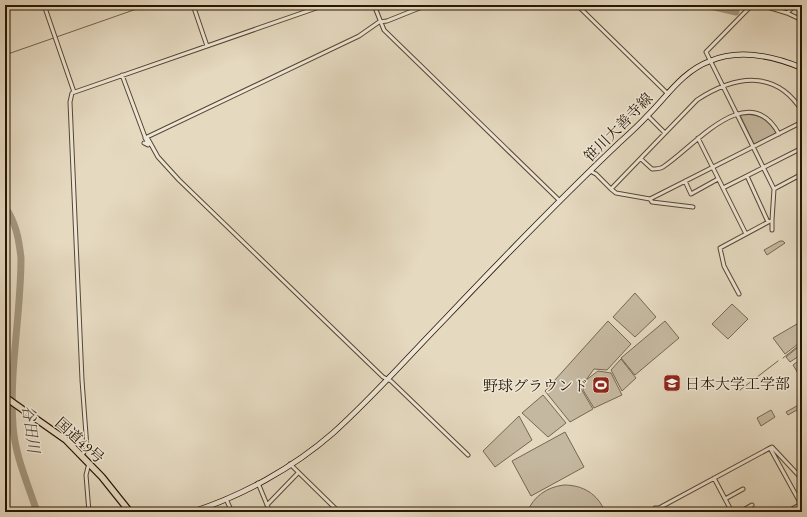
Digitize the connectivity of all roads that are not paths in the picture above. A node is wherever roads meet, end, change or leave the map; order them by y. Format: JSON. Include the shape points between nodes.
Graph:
{"nodes":[{"id":1,"x":44,"y":5,"type":"edge"},
{"id":2,"x":193,"y":5,"type":"edge"},
{"id":3,"x":325,"y":5,"type":"edge"},
{"id":4,"x":374,"y":5,"type":"edge"},
{"id":5,"x":427,"y":5,"type":"edge"},
{"id":6,"x":577,"y":5,"type":"edge"},
{"id":7,"x":752,"y":5,"type":"edge"},
{"id":8,"x":761,"y":5,"type":"edge"},
{"id":9,"x":795,"y":5,"type":"edge"},
{"id":10,"x":787,"y":13,"type":"junction"},
{"id":11,"x":802,"y":20,"type":"edge"},
{"id":12,"x":379,"y":22,"type":"junction"},
{"id":13,"x":207,"y":46,"type":"junction"},
{"id":14,"x":710,"y":60,"type":"junction"},
{"id":15,"x":802,"y":68,"type":"edge"},
{"id":16,"x":122,"y":75,"type":"junction"},
{"id":17,"x":723,"y":85,"type":"junction"},
{"id":18,"x":74,"y":92,"type":"junction"},
{"id":19,"x":668,"y":94,"type":"junction"},
{"id":20,"x":802,"y":111,"type":"edge"},
{"id":21,"x":738,"y":114,"type":"junction"},
{"id":22,"x":648,"y":116,"type":"junction"},
{"id":23,"x":802,"y":122,"type":"edge"},
{"id":24,"x":665,"y":133,"type":"junction"},
{"id":25,"x":779,"y":134,"type":"junction"},
{"id":26,"x":146,"y":138,"type":"junction"},
{"id":27,"x":698,"y":138,"type":"junction"},
{"id":28,"x":144,"y":143,"type":"dead end"},
{"id":29,"x":753,"y":147,"type":"junction"},
{"id":30,"x":802,"y":148,"type":"edge"},
{"id":31,"x":641,"y":159,"type":"junction"},
{"id":32,"x":713,"y":167,"type":"junction"},
{"id":33,"x":764,"y":168,"type":"junction"},
{"id":34,"x":590,"y":171,"type":"junction"},
{"id":35,"x":802,"y":174,"type":"edge"},
{"id":36,"x":747,"y":176,"type":"junction"},
{"id":37,"x":718,"y":179,"type":"junction"},
{"id":38,"x":685,"y":181,"type":"junction"},
{"id":39,"x":723,"y":188,"type":"junction"},
{"id":40,"x":611,"y":189,"type":"junction"},
{"id":41,"x":774,"y":189,"type":"junction"},
{"id":42,"x":650,"y":198,"type":"junction"},
{"id":43,"x":560,"y":201,"type":"junction"},
{"id":44,"x":693,"y":207,"type":"dead end"},
{"id":45,"x":772,"y":220,"type":"junction"},
{"id":46,"x":768,"y":222,"type":"junction"},
{"id":47,"x":772,"y":230,"type":"dead end"},
{"id":48,"x":746,"y":234,"type":"junction"},
{"id":49,"x":739,"y":294,"type":"dead end"},
{"id":50,"x":386,"y":379,"type":"junction"},
{"id":51,"x":5,"y":397,"type":"edge"},
{"id":52,"x":770,"y":448,"type":"junction"},
{"id":53,"x":82,"y":455,"type":"junction"},
{"id":54,"x":468,"y":455,"type":"dead end"},
{"id":55,"x":88,"y":463,"type":"junction"},
{"id":56,"x":290,"y":464,"type":"junction"},
{"id":57,"x":298,"y":473,"type":"junction"},
{"id":58,"x":714,"y":478,"type":"junction"},
{"id":59,"x":802,"y":479,"type":"edge"},
{"id":60,"x":258,"y":483,"type":"junction"},
{"id":61,"x":743,"y":489,"type":"dead end"},
{"id":62,"x":226,"y":499,"type":"junction"},
{"id":63,"x":725,"y":499,"type":"junction"},
{"id":64,"x":266,"y":505,"type":"junction"},
{"id":65,"x":752,"y":505,"type":"dead end"},
{"id":66,"x":801,"y":505,"type":"edge"},
{"id":67,"x":660,"y":510,"type":"edge"},
{"id":68,"x":89,"y":512,"type":"edge"},
{"id":69,"x":130,"y":512,"type":"edge"},
{"id":70,"x":192,"y":512,"type":"edge"},
{"id":71,"x":232,"y":512,"type":"edge"},
{"id":72,"x":270,"y":512,"type":"edge"},
{"id":73,"x":339,"y":512,"type":"edge"},
{"id":74,"x":653,"y":512,"type":"edge"},
{"id":75,"x":732,"y":512,"type":"edge"},
{"id":76,"x":740,"y":512,"type":"edge"},
{"id":77,"x":787,"y":512,"type":"edge"}],
"edges":[{"from":1,"to":18,"type":"street"},
{"from":2,"to":13,"type":"street"},
{"from":3,"to":13,"type":"street"},
{"from":4,"to":12,"type":"street"},
{"from":5,"to":12,"type":"street"},
{"from":6,"to":19,"type":"street"},
{"from":7,"to":14,"type":"street","via":[[706,52]]},
{"from":8,"to":10,"type":"street"},
{"from":9,"to":10,"type":"street"},
{"from":10,"to":11,"type":"street"},
{"from":12,"to":26,"type":"street","via":[[359,36]]},
{"from":12,"to":43,"type":"street","via":[[384,30]]},
{"from":13,"to":16,"type":"street"},
{"from":14,"to":15,"type":"street","name":"笹川大善寺線","via":[[732,55],[762,55]]},
{"from":14,"to":17,"type":"street"},
{"from":14,"to":19,"type":"street","name":"笹川大善寺線","via":[[690,71]]},
{"from":16,"to":18,"type":"street"},
{"from":16,"to":26,"type":"street"},
{"from":17,"to":20,"type":"street","via":[[746,80],[768,82],[790,95]]},
{"from":17,"to":21,"type":"street"},
{"from":17,"to":24,"type":"street","via":[[697,100]]},
{"from":18,"to":53,"type":"street","via":[[70,102],[87,448]]},
{"from":19,"to":22,"type":"street","name":"笹川大善寺線"},
{"from":21,"to":25,"type":"street","via":[[760,114],[773,124]]},
{"from":21,"to":27,"type":"street"},
{"from":21,"to":29,"type":"street"},
{"from":22,"to":24,"type":"street"},
{"from":22,"to":34,"type":"street","name":"笹川大善寺線"},
{"from":23,"to":25,"type":"street"},
{"from":24,"to":31,"type":"street"},
{"from":25,"to":29,"type":"street"},
{"from":26,"to":28,"type":"street","via":[[148,145]]},
{"from":26,"to":50,"type":"street","via":[[158,157],[179,180]]},
{"from":27,"to":31,"type":"street","via":[[662,168],[652,169]]},
{"from":27,"to":32,"type":"street"},
{"from":29,"to":32,"type":"street"},
{"from":29,"to":33,"type":"street"},
{"from":30,"to":33,"type":"street"},
{"from":31,"to":40,"type":"street"},
{"from":32,"to":37,"type":"street"},
{"from":32,"to":38,"type":"street"},
{"from":33,"to":36,"type":"street"},
{"from":33,"to":41,"type":"street"},
{"from":34,"to":40,"type":"street"},
{"from":34,"to":43,"type":"street","name":"笹川大善寺線"},
{"from":35,"to":41,"type":"street"},
{"from":36,"to":39,"type":"street"},
{"from":36,"to":46,"type":"street"},
{"from":37,"to":38,"type":"street","via":[[691,194]]},
{"from":37,"to":39,"type":"street"},
{"from":38,"to":42,"type":"street"},
{"from":39,"to":48,"type":"street"},
{"from":40,"to":42,"type":"street","via":[[616,193]]},
{"from":41,"to":45,"type":"street"},
{"from":42,"to":44,"type":"street","via":[[652,202]]},
{"from":43,"to":50,"type":"street","name":"笹川大善寺線"},
{"from":45,"to":46,"type":"street"},
{"from":45,"to":47,"type":"street"},
{"from":46,"to":48,"type":"street"},
{"from":48,"to":49,"type":"street","via":[[720,248],[724,266]]},
{"from":50,"to":54,"type":"street"},
{"from":50,"to":56,"type":"street","name":"笹川大善寺線","via":[[332,434]]},
{"from":51,"to":53,"type":"highway","name":"国道49号","via":[[61,436]]},
{"from":52,"to":58,"type":"street"},
{"from":52,"to":59,"type":"street","via":[[772,447]]},
{"from":52,"to":66,"type":"street"},
{"from":53,"to":55,"type":"highway","name":"国道49号"},
{"from":55,"to":68,"type":"street","via":[[86,475]]},
{"from":55,"to":69,"type":"highway","name":"国道49号"},
{"from":56,"to":57,"type":"street"},
{"from":56,"to":60,"type":"street","name":"笹川大善寺線"},
{"from":57,"to":64,"type":"street"},
{"from":57,"to":73,"type":"street"},
{"from":58,"to":63,"type":"street"},
{"from":58,"to":67,"type":"street"},
{"from":60,"to":62,"type":"street","name":"笹川大善寺線"},
{"from":60,"to":64,"type":"street"},
{"from":61,"to":63,"type":"street"},
{"from":62,"to":70,"type":"street","name":"笹川大善寺線"},
{"from":62,"to":71,"type":"street"},
{"from":63,"to":75,"type":"street"},
{"from":64,"to":72,"type":"street"},
{"from":65,"to":76,"type":"street"},
{"from":66,"to":77,"type":"street"},
{"from":67,"to":74,"type":"street","via":[[656,508]]}]}
